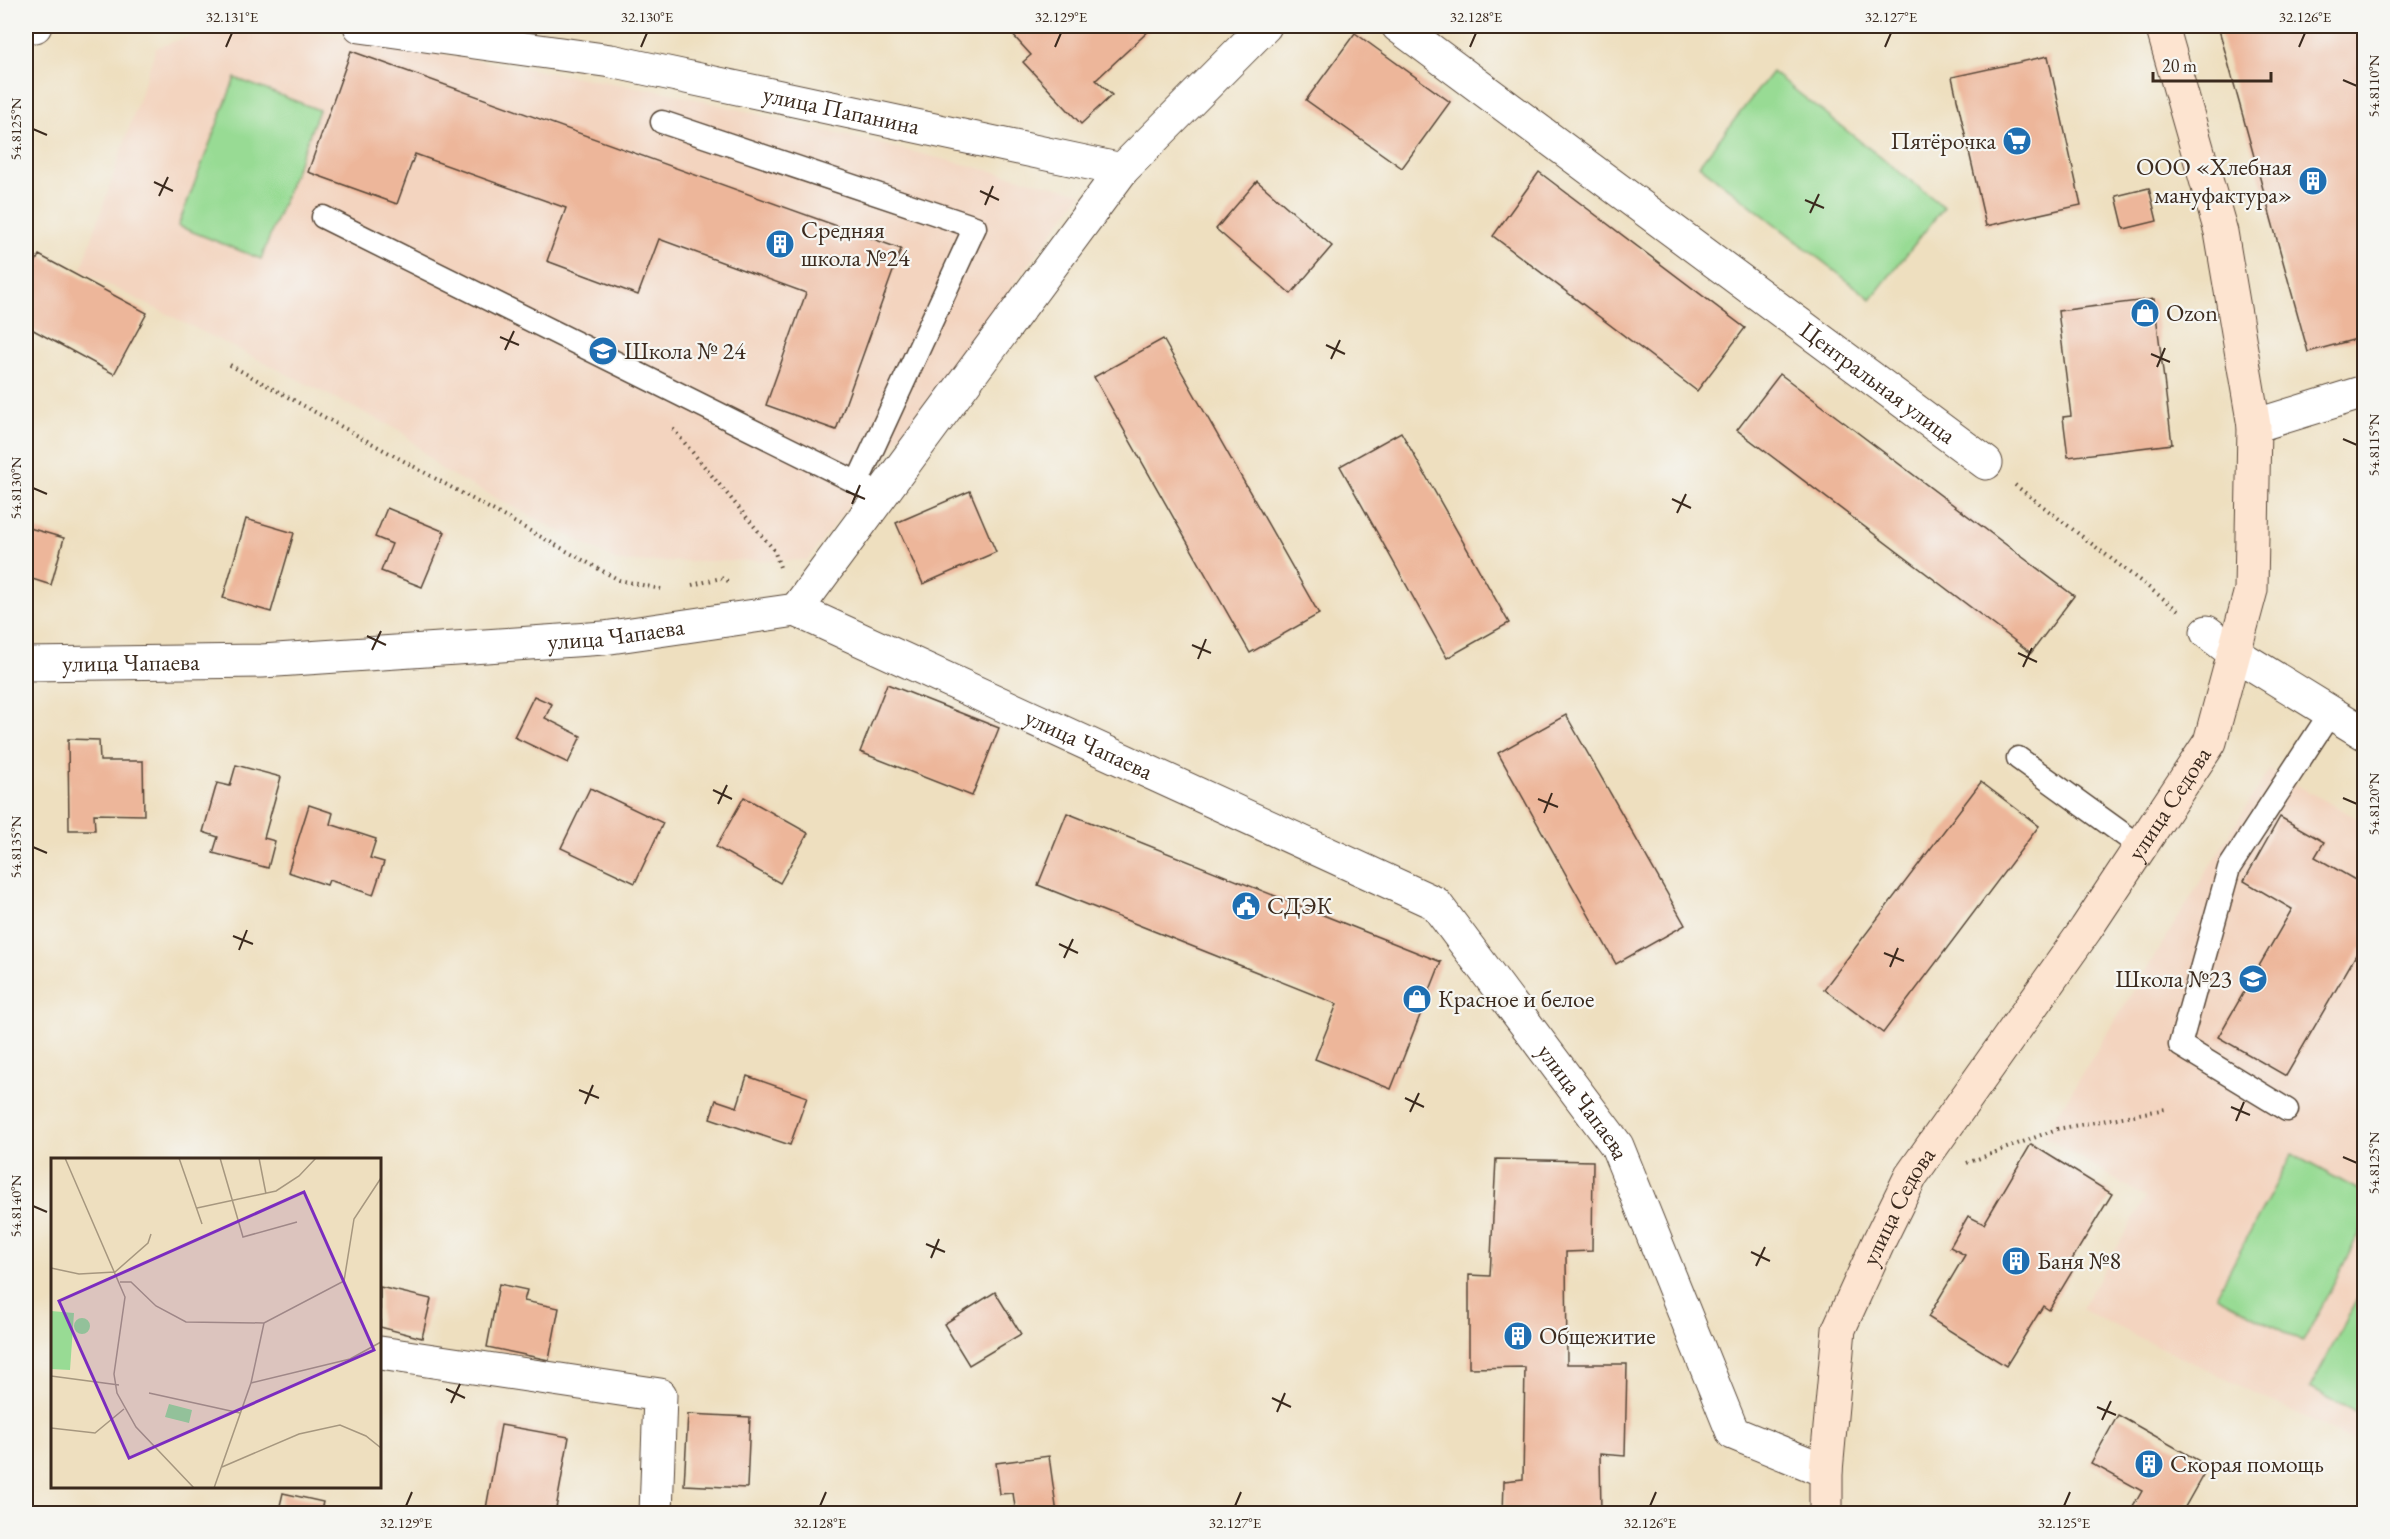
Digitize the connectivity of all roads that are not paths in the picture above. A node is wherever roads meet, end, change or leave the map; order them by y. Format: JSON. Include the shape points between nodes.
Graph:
{"nodes":[{"id":1,"x":26,"y":26,"type":"edge"},
{"id":2,"x":35,"y":26,"type":"edge"},
{"id":3,"x":360,"y":26,"type":"edge"},
{"id":4,"x":1265,"y":26,"type":"edge"},
{"id":5,"x":1398,"y":26,"type":"edge"},
{"id":6,"x":2162,"y":26,"type":"edge"},
{"id":7,"x":663,"y":122,"type":"dead end"},
{"id":8,"x":1122,"y":170,"type":"junction"},
{"id":9,"x":323,"y":217,"type":"dead end"},
{"id":10,"x":2364,"y":392,"type":"edge"},
{"id":11,"x":2254,"y":426,"type":"junction"},
{"id":12,"x":1986,"y":463,"type":"road end"},
{"id":13,"x":869,"y":489,"type":"junction"},
{"id":14,"x":796,"y":610,"type":"junction"},
{"id":15,"x":2207,"y":632,"type":"road end"},
{"id":16,"x":2234,"y":653,"type":"junction"},
{"id":17,"x":26,"y":664,"type":"edge"},
{"id":18,"x":2331,"y":712,"type":"junction"},
{"id":19,"x":2364,"y":733,"type":"edge"},
{"id":20,"x":2018,"y":758,"type":"dead end"},
{"id":21,"x":2141,"y":847,"type":"junction"},
{"id":22,"x":2287,"y":1110,"type":"dead end"},
{"id":23,"x":381,"y":1353,"type":"edge"},
{"id":24,"x":1826,"y":1471,"type":"junction"},
{"id":25,"x":656,"y":1514,"type":"edge"},
{"id":26,"x":1826,"y":1514,"type":"edge"}],
"edges":[{"from":1,"to":2,"type":"street"},
{"from":3,"to":8,"type":"street","name":"улица Папанина","via":[[611,62]]},
{"from":4,"to":8,"type":"street"},
{"from":5,"to":12,"type":"street","name":"Центральная улица"},
{"from":6,"to":11,"type":"street","name":"улица Седова","via":[[2221,232]]},
{"from":7,"to":13,"type":"lane","via":[[975,227]]},
{"from":8,"to":13,"type":"street"},
{"from":9,"to":13,"type":"lane"},
{"from":10,"to":11,"type":"street"},
{"from":11,"to":16,"type":"street","name":"улица Седова","via":[[2253,582]]},
{"from":13,"to":14,"type":"street"},
{"from":14,"to":17,"type":"street","name":"улица Чапаева","via":[[604,638],[262,661]]},
{"from":14,"to":24,"type":"street","name":"улица Чапаева","via":[[1436,903],[1617,1146],[1733,1433]]},
{"from":15,"to":16,"type":"street"},
{"from":16,"to":18,"type":"street"},
{"from":16,"to":21,"type":"street","name":"улица Седова","via":[[2210,742]]},
{"from":18,"to":19,"type":"street"},
{"from":18,"to":22,"type":"lane","via":[[2229,868],[2180,1045]]},
{"from":20,"to":21,"type":"lane"},
{"from":21,"to":24,"type":"street","name":"улица Седова","via":[[1911,1176],[1839,1329]]},
{"from":23,"to":25,"type":"street","via":[[660,1395]]},
{"from":24,"to":26,"type":"street","name":"улица Седова"}]}
